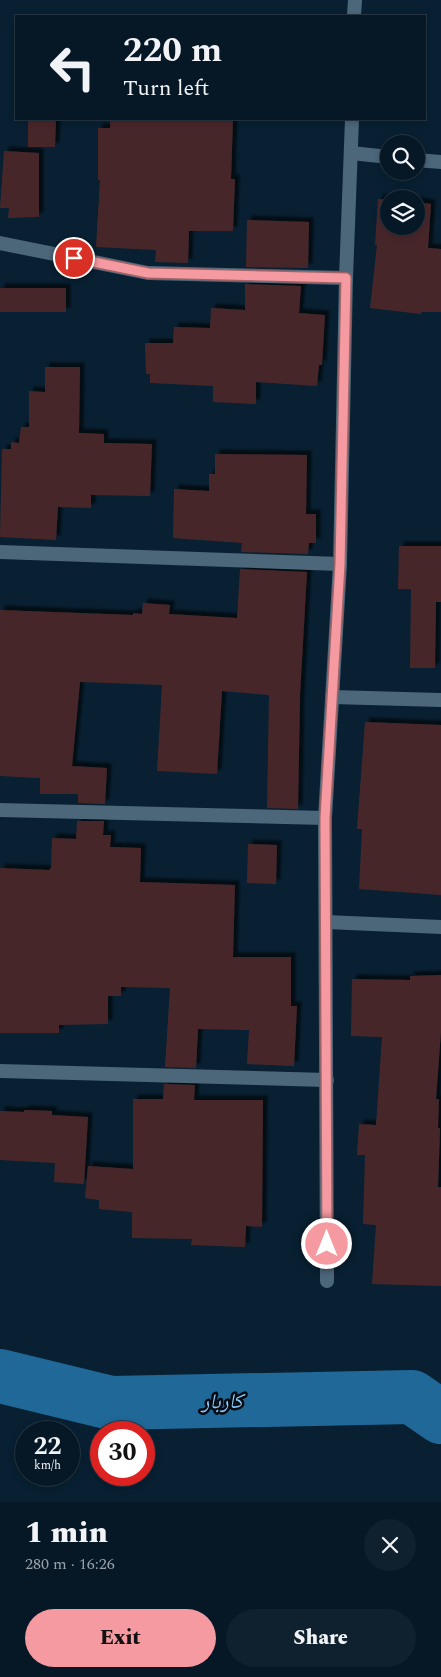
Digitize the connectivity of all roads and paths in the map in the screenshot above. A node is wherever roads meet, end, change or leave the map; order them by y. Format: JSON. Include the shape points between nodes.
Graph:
{"nodes":[{"id":1,"x":355,"y":0,"type":"edge"},
{"id":2,"x":354,"y":15,"type":"edge"},
{"id":3,"x":352,"y":120,"type":"edge"},
{"id":4,"x":351,"y":153,"type":"junction"},
{"id":5,"x":380,"y":156,"type":"edge"},
{"id":6,"x":425,"y":161,"type":"edge"},
{"id":7,"x":441,"y":162,"type":"edge"},
{"id":8,"x":0,"y":243,"type":"edge"},
{"id":9,"x":346,"y":278,"type":"junction"},
{"id":10,"x":0,"y":552,"type":"edge"},
{"id":11,"x":340,"y":564,"type":"junction"},
{"id":12,"x":332,"y":696,"type":"junction"},
{"id":13,"x":441,"y":700,"type":"edge"},
{"id":14,"x":0,"y":810,"type":"edge"},
{"id":15,"x":325,"y":818,"type":"junction"},
{"id":16,"x":326,"y":922,"type":"junction"},
{"id":17,"x":441,"y":927,"type":"edge"},
{"id":18,"x":0,"y":1071,"type":"edge"},
{"id":19,"x":327,"y":1080,"type":"junction"},
{"id":20,"x":327,"y":1281,"type":"dead end"}],
"edges":[{"from":1,"to":2,"type":"street"},
{"from":3,"to":4,"type":"street"},
{"from":4,"to":5,"type":"street"},
{"from":4,"to":9,"type":"street"},
{"from":6,"to":7,"type":"street"},
{"from":8,"to":9,"type":"street","via":[[148,273]]},
{"from":9,"to":11,"type":"street"},
{"from":10,"to":11,"type":"street"},
{"from":11,"to":12,"type":"street"},
{"from":12,"to":13,"type":"street"},
{"from":12,"to":15,"type":"street"},
{"from":14,"to":15,"type":"street"},
{"from":15,"to":16,"type":"street"},
{"from":16,"to":17,"type":"street"},
{"from":16,"to":19,"type":"street"},
{"from":18,"to":19,"type":"street"},
{"from":19,"to":20,"type":"street"}]}
